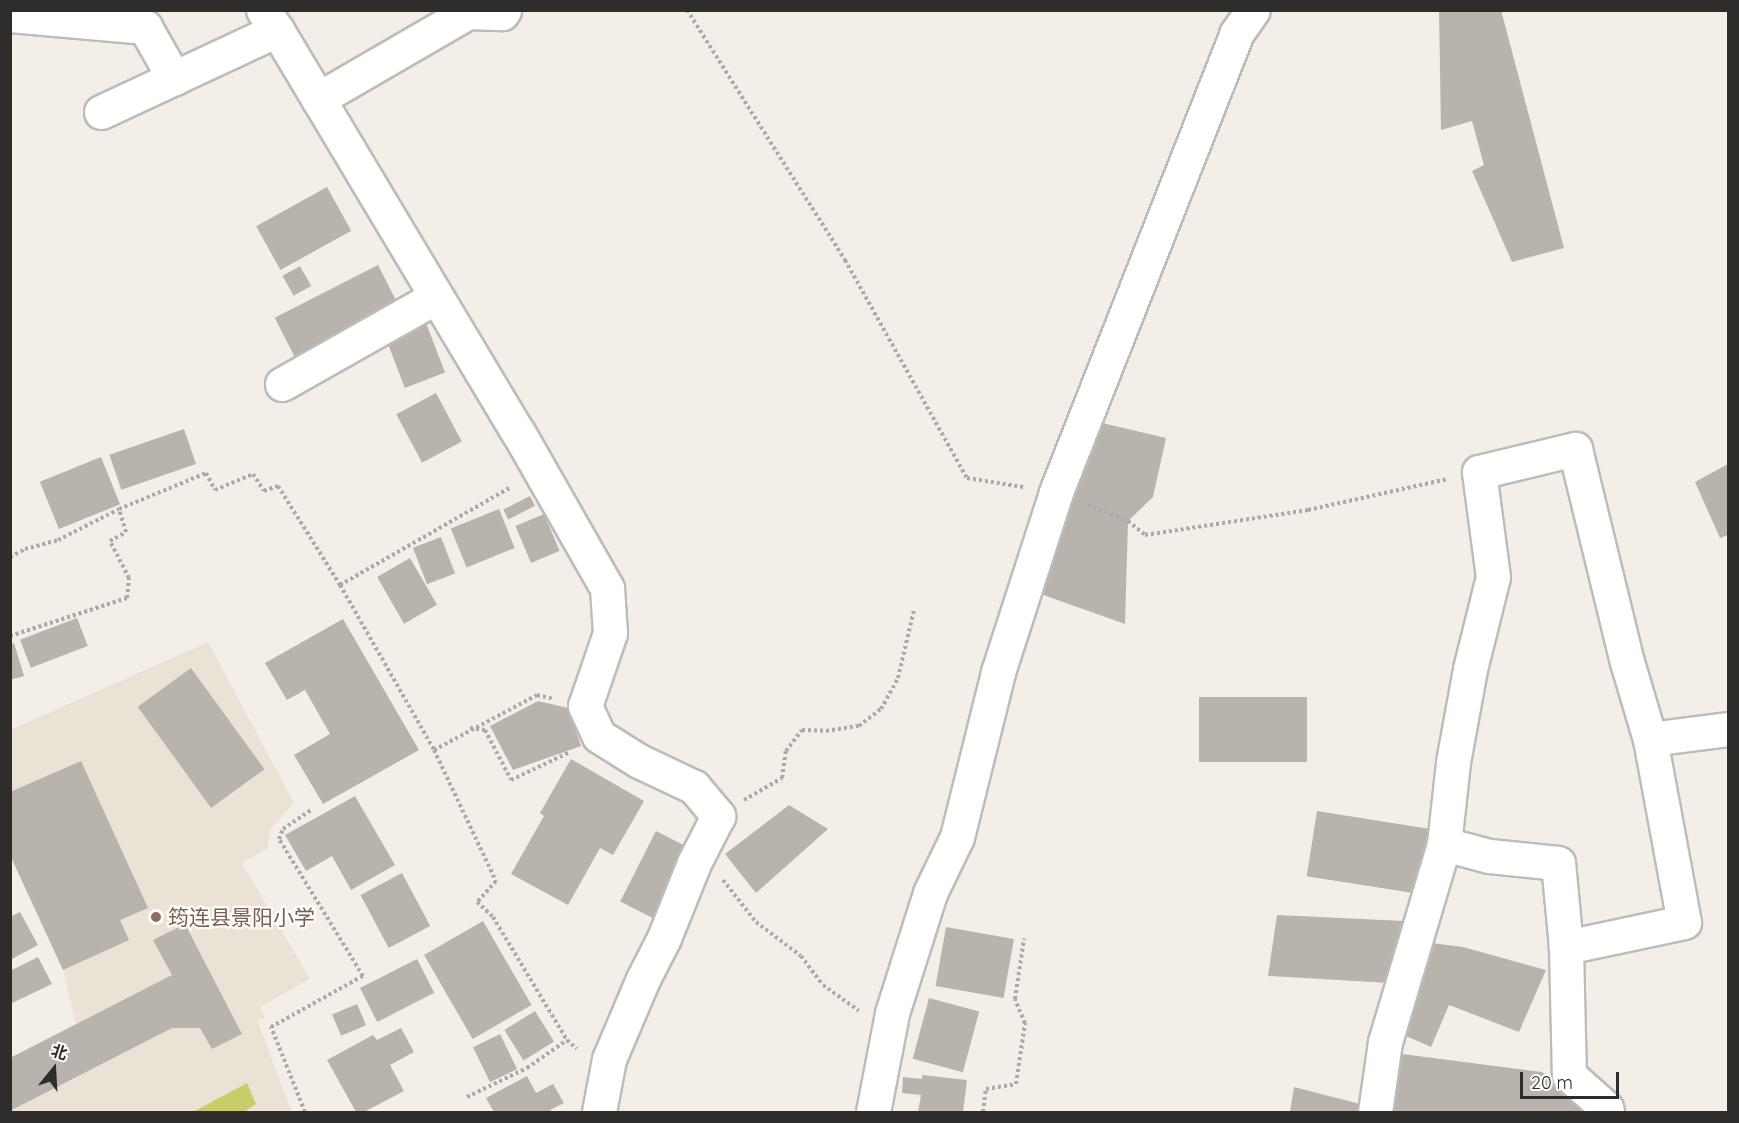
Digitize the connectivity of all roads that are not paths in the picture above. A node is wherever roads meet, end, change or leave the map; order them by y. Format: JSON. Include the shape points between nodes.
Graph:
{"nodes":[{"id":1,"x":504,"y":10,"type":"edge"},
{"id":2,"x":1253,"y":10,"type":"edge"},
{"id":3,"x":10,"y":15,"type":"edge"},
{"id":4,"x":270,"y":20,"type":"edge"},
{"id":5,"x":174,"y":78,"type":"junction"},
{"id":6,"x":318,"y":99,"type":"junction"},
{"id":7,"x":101,"y":112,"type":"dead end"},
{"id":8,"x":436,"y":297,"type":"junction"},
{"id":9,"x":282,"y":384,"type":"dead end"},
{"id":10,"x":1728,"y":729,"type":"edge"},
{"id":11,"x":1650,"y":739,"type":"junction"},
{"id":12,"x":1444,"y":844,"type":"junction"},
{"id":13,"x":1566,"y":947,"type":"junction"},
{"id":14,"x":599,"y":1113,"type":"edge"},
{"id":15,"x":873,"y":1113,"type":"edge"},
{"id":16,"x":1375,"y":1113,"type":"edge"},
{"id":17,"x":1607,"y":1113,"type":"edge"}],
"edges":[{"from":1,"to":6,"type":"street","via":[[468,12]]},
{"from":2,"to":15,"type":"street","via":[[1236,34],[1056,492],[998,672],[957,837],[930,893],[892,1013]]},
{"from":3,"to":5,"type":"street","via":[[145,27]]},
{"from":4,"to":5,"type":"street"},
{"from":4,"to":6,"type":"street"},
{"from":5,"to":7,"type":"street"},
{"from":6,"to":8,"type":"street"},
{"from":8,"to":9,"type":"street"},
{"from":8,"to":14,"type":"street","via":[[607,588],[610,633],[585,706],[599,736],[639,761],[694,787],[718,816],[609,1059]]},
{"from":10,"to":11,"type":"street"},
{"from":11,"to":12,"type":"street","via":[[1575,449],[1479,472],[1493,578],[1470,669],[1453,762]]},
{"from":11,"to":13,"type":"street","via":[[1684,922]]},
{"from":12,"to":13,"type":"street","via":[[1489,856],[1558,863]]},
{"from":12,"to":16,"type":"street","via":[[1385,1042]]},
{"from":13,"to":17,"type":"street","via":[[1569,1075]]}]}
